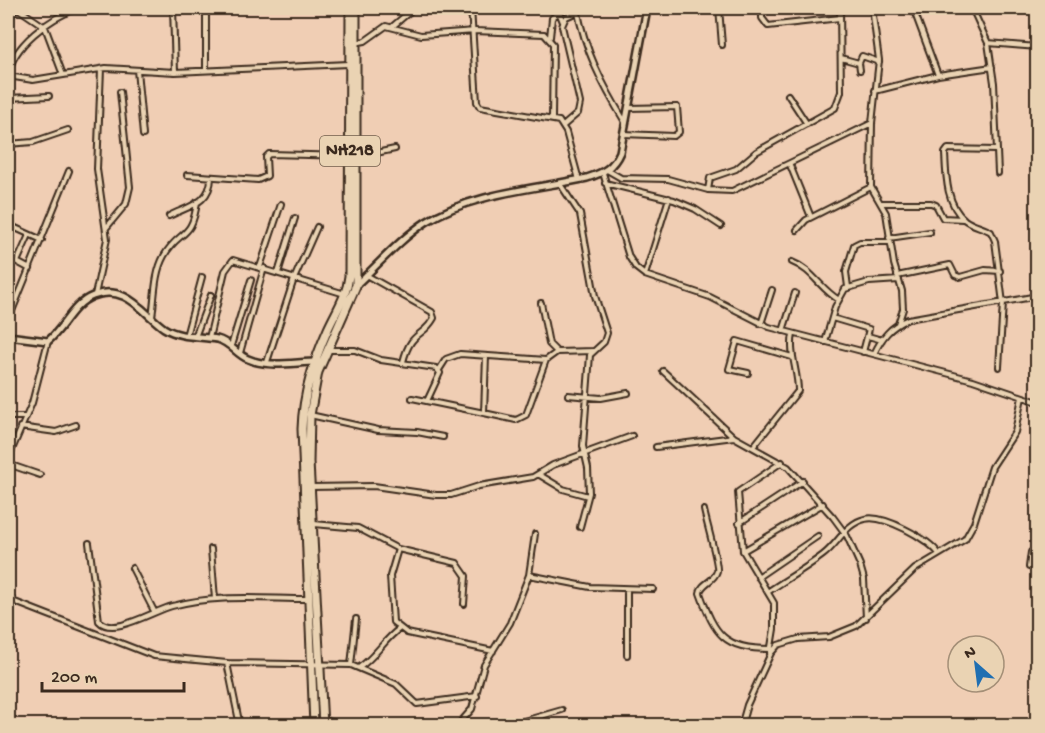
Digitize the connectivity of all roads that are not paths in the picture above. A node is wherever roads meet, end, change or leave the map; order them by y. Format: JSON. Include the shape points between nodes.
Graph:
{"nodes":[{"id":1,"x":17,"y":8,"type":"edge"},
{"id":2,"x":62,"y":8,"type":"edge"},
{"id":3,"x":78,"y":8,"type":"edge"},
{"id":4,"x":173,"y":8,"type":"edge"},
{"id":5,"x":206,"y":8,"type":"edge"},
{"id":6,"x":350,"y":8,"type":"edge"},
{"id":7,"x":356,"y":8,"type":"edge"},
{"id":8,"x":414,"y":8,"type":"edge"},
{"id":9,"x":471,"y":8,"type":"edge"},
{"id":10,"x":646,"y":8,"type":"edge"},
{"id":11,"x":718,"y":8,"type":"edge"},
{"id":12,"x":762,"y":8,"type":"edge"},
{"id":13,"x":840,"y":8,"type":"edge"},
{"id":14,"x":872,"y":8,"type":"edge"},
{"id":15,"x":913,"y":8,"type":"edge"},
{"id":16,"x":972,"y":8,"type":"edge"},
{"id":17,"x":577,"y":10,"type":"edge"},
{"id":18,"x":66,"y":13,"type":"junction"},
{"id":19,"x":8,"y":17,"type":"edge"},
{"id":20,"x":840,"y":18,"type":"junction"},
{"id":21,"x":563,"y":22,"type":"junction"},
{"id":22,"x":393,"y":26,"type":"junction"},
{"id":23,"x":45,"y":27,"type":"junction"},
{"id":24,"x":475,"y":31,"type":"junction"},
{"id":25,"x":550,"y":37,"type":"junction"},
{"id":26,"x":352,"y":42,"type":"junction"},
{"id":27,"x":988,"y":43,"type":"junction"},
{"id":28,"x":722,"y":45,"type":"dead end"},
{"id":29,"x":1038,"y":47,"type":"edge"},
{"id":30,"x":841,"y":58,"type":"junction"},
{"id":31,"x":879,"y":62,"type":"junction"},
{"id":32,"x":859,"y":63,"type":"junction"},
{"id":33,"x":348,"y":64,"type":"junction"},
{"id":34,"x":992,"y":68,"type":"junction"},
{"id":35,"x":101,"y":69,"type":"junction"},
{"id":36,"x":137,"y":70,"type":"junction"},
{"id":37,"x":206,"y":70,"type":"junction"},
{"id":38,"x":860,"y":70,"type":"dead end"},
{"id":39,"x":175,"y":72,"type":"junction"},
{"id":40,"x":63,"y":75,"type":"junction"},
{"id":41,"x":938,"y":75,"type":"junction"},
{"id":42,"x":8,"y":76,"type":"edge"},
{"id":43,"x":875,"y":91,"type":"junction"},
{"id":44,"x":120,"y":92,"type":"dead end"},
{"id":45,"x":788,"y":95,"type":"dead end"},
{"id":46,"x":49,"y":96,"type":"dead end"},
{"id":47,"x":8,"y":98,"type":"edge"},
{"id":48,"x":628,"y":108,"type":"junction"},
{"id":49,"x":552,"y":118,"type":"junction"},
{"id":50,"x":625,"y":122,"type":"junction"},
{"id":51,"x":872,"y":123,"type":"junction"},
{"id":52,"x":807,"y":124,"type":"junction"},
{"id":53,"x":563,"y":126,"type":"junction"},
{"id":54,"x":68,"y":130,"type":"dead end"},
{"id":55,"x":623,"y":134,"type":"junction"},
{"id":56,"x":143,"y":135,"type":"dead end"},
{"id":57,"x":8,"y":144,"type":"edge"},
{"id":58,"x":395,"y":149,"type":"dead end"},
{"id":59,"x":996,"y":150,"type":"junction"},
{"id":60,"x":353,"y":157,"type":"junction"},
{"id":61,"x":790,"y":165,"type":"junction"},
{"id":62,"x":69,"y":171,"type":"dead end"},
{"id":63,"x":605,"y":171,"type":"junction"},
{"id":64,"x":998,"y":173,"type":"dead end"},
{"id":65,"x":187,"y":175,"type":"dead end"},
{"id":66,"x":211,"y":177,"type":"junction"},
{"id":67,"x":579,"y":180,"type":"junction"},
{"id":68,"x":605,"y":183,"type":"junction"},
{"id":69,"x":560,"y":184,"type":"junction"},
{"id":70,"x":872,"y":187,"type":"junction"},
{"id":71,"x":708,"y":190,"type":"junction"},
{"id":72,"x":669,"y":198,"type":"junction"},
{"id":73,"x":197,"y":202,"type":"junction"},
{"id":74,"x":881,"y":203,"type":"junction"},
{"id":75,"x":281,"y":204,"type":"dead end"},
{"id":76,"x":169,"y":216,"type":"dead end"},
{"id":77,"x":811,"y":217,"type":"junction"},
{"id":78,"x":295,"y":218,"type":"dead end"},
{"id":79,"x":964,"y":219,"type":"junction"},
{"id":80,"x":11,"y":226,"type":"dead end"},
{"id":81,"x":721,"y":226,"type":"dead end"},
{"id":82,"x":317,"y":227,"type":"dead end"},
{"id":83,"x":106,"y":228,"type":"junction"},
{"id":84,"x":797,"y":230,"type":"dead end"},
{"id":85,"x":930,"y":232,"type":"dead end"},
{"id":86,"x":29,"y":235,"type":"junction"},
{"id":87,"x":42,"y":240,"type":"junction"},
{"id":88,"x":890,"y":240,"type":"junction"},
{"id":89,"x":792,"y":262,"type":"dead end"},
{"id":90,"x":262,"y":268,"type":"junction"},
{"id":91,"x":30,"y":269,"type":"junction"},
{"id":92,"x":1000,"y":271,"type":"junction"},
{"id":93,"x":278,"y":273,"type":"junction"},
{"id":94,"x":366,"y":275,"type":"junction"},
{"id":95,"x":645,"y":275,"type":"junction"},
{"id":96,"x":202,"y":277,"type":"dead end"},
{"id":97,"x":898,"y":278,"type":"junction"},
{"id":98,"x":294,"y":279,"type":"junction"},
{"id":99,"x":251,"y":280,"type":"dead end"},
{"id":100,"x":356,"y":286,"type":"junction"},
{"id":101,"x":848,"y":287,"type":"junction"},
{"id":102,"x":772,"y":290,"type":"dead end"},
{"id":103,"x":795,"y":293,"type":"dead end"},
{"id":104,"x":346,"y":294,"type":"junction"},
{"id":105,"x":95,"y":295,"type":"junction"},
{"id":106,"x":210,"y":295,"type":"dead end"},
{"id":107,"x":1038,"y":297,"type":"edge"},
{"id":108,"x":839,"y":300,"type":"junction"},
{"id":109,"x":541,"y":303,"type":"dead end"},
{"id":110,"x":1003,"y":303,"type":"junction"},
{"id":111,"x":152,"y":317,"type":"junction"},
{"id":112,"x":832,"y":318,"type":"junction"},
{"id":113,"x":8,"y":321,"type":"edge"},
{"id":114,"x":760,"y":324,"type":"junction"},
{"id":115,"x":898,"y":324,"type":"junction"},
{"id":116,"x":783,"y":331,"type":"junction"},
{"id":117,"x":793,"y":334,"type":"junction"},
{"id":118,"x":8,"y":336,"type":"edge"},
{"id":119,"x":186,"y":336,"type":"junction"},
{"id":120,"x":868,"y":336,"type":"junction"},
{"id":121,"x":195,"y":337,"type":"junction"},
{"id":122,"x":209,"y":338,"type":"junction"},
{"id":123,"x":882,"y":339,"type":"junction"},
{"id":124,"x":48,"y":341,"type":"junction"},
{"id":125,"x":825,"y":342,"type":"junction"},
{"id":126,"x":231,"y":346,"type":"junction"},
{"id":127,"x":326,"y":350,"type":"junction"},
{"id":128,"x":592,"y":351,"type":"junction"},
{"id":129,"x":557,"y":352,"type":"junction"},
{"id":130,"x":863,"y":352,"type":"junction"},
{"id":131,"x":240,"y":353,"type":"junction"},
{"id":132,"x":874,"y":354,"type":"junction"},
{"id":133,"x":486,"y":356,"type":"junction"},
{"id":134,"x":793,"y":357,"type":"junction"},
{"id":135,"x":546,"y":360,"type":"junction"},
{"id":136,"x":267,"y":362,"type":"junction"},
{"id":137,"x":318,"y":362,"type":"junction"},
{"id":138,"x":403,"y":362,"type":"junction"},
{"id":139,"x":999,"y":367,"type":"dead end"},
{"id":140,"x":439,"y":370,"type":"junction"},
{"id":141,"x":663,"y":371,"type":"dead end"},
{"id":142,"x":748,"y":373,"type":"dead end"},
{"id":143,"x":628,"y":393,"type":"dead end"},
{"id":144,"x":568,"y":394,"type":"dead end"},
{"id":145,"x":586,"y":397,"type":"junction"},
{"id":146,"x":1022,"y":397,"type":"junction"},
{"id":147,"x":412,"y":398,"type":"dead end"},
{"id":148,"x":427,"y":401,"type":"junction"},
{"id":149,"x":1038,"y":402,"type":"edge"},
{"id":150,"x":484,"y":413,"type":"junction"},
{"id":151,"x":310,"y":415,"type":"junction"},
{"id":152,"x":8,"y":417,"type":"edge"},
{"id":153,"x":25,"y":417,"type":"junction"},
{"id":154,"x":76,"y":425,"type":"dead end"},
{"id":155,"x":20,"y":426,"type":"junction"},
{"id":156,"x":632,"y":436,"type":"dead end"},
{"id":157,"x":443,"y":437,"type":"dead end"},
{"id":158,"x":734,"y":437,"type":"junction"},
{"id":159,"x":656,"y":447,"type":"dead end"},
{"id":160,"x":753,"y":447,"type":"junction"},
{"id":161,"x":584,"y":452,"type":"junction"},
{"id":162,"x":8,"y":459,"type":"edge"},
{"id":163,"x":782,"y":462,"type":"junction"},
{"id":164,"x":8,"y":464,"type":"edge"},
{"id":165,"x":538,"y":474,"type":"junction"},
{"id":166,"x":40,"y":475,"type":"dead end"},
{"id":167,"x":803,"y":481,"type":"junction"},
{"id":168,"x":311,"y":486,"type":"junction"},
{"id":169,"x":309,"y":495,"type":"junction"},
{"id":170,"x":588,"y":496,"type":"junction"},
{"id":171,"x":823,"y":504,"type":"junction"},
{"id":172,"x":310,"y":509,"type":"junction"},
{"id":173,"x":704,"y":510,"type":"dead end"},
{"id":174,"x":739,"y":523,"type":"junction"},
{"id":175,"x":314,"y":524,"type":"junction"},
{"id":176,"x":580,"y":527,"type":"dead end"},
{"id":177,"x":844,"y":531,"type":"junction"},
{"id":178,"x":535,"y":534,"type":"dead end"},
{"id":179,"x":819,"y":536,"type":"dead end"},
{"id":180,"x":89,"y":543,"type":"dead end"},
{"id":181,"x":211,"y":549,"type":"dead end"},
{"id":182,"x":398,"y":549,"type":"junction"},
{"id":183,"x":1038,"y":549,"type":"edge"},
{"id":184,"x":743,"y":551,"type":"junction"},
{"id":185,"x":939,"y":554,"type":"junction"},
{"id":186,"x":1029,"y":567,"type":"dead end"},
{"id":187,"x":132,"y":568,"type":"dead end"},
{"id":188,"x":529,"y":575,"type":"junction"},
{"id":189,"x":758,"y":577,"type":"junction"},
{"id":190,"x":627,"y":589,"type":"junction"},
{"id":191,"x":653,"y":589,"type":"dead end"},
{"id":192,"x":769,"y":591,"type":"junction"},
{"id":193,"x":8,"y":596,"type":"edge"},
{"id":194,"x":215,"y":599,"type":"junction"},
{"id":195,"x":307,"y":599,"type":"junction"},
{"id":196,"x":464,"y":604,"type":"dead end"},
{"id":197,"x":154,"y":611,"type":"junction"},
{"id":198,"x":866,"y":618,"type":"junction"},
{"id":199,"x":356,"y":619,"type":"dead end"},
{"id":200,"x":399,"y":629,"type":"junction"},
{"id":201,"x":770,"y":649,"type":"junction"},
{"id":202,"x":493,"y":651,"type":"junction"},
{"id":203,"x":627,"y":655,"type":"dead end"},
{"id":204,"x":769,"y":658,"type":"junction"},
{"id":205,"x":228,"y":663,"type":"junction"},
{"id":206,"x":310,"y":664,"type":"junction"},
{"id":207,"x":319,"y":664,"type":"junction"},
{"id":208,"x":351,"y":665,"type":"junction"},
{"id":209,"x":360,"y":668,"type":"junction"},
{"id":210,"x":477,"y":696,"type":"junction"},
{"id":211,"x":562,"y":710,"type":"dead end"},
{"id":212,"x":322,"y":722,"type":"edge"},
{"id":213,"x":240,"y":726,"type":"edge"},
{"id":214,"x":314,"y":726,"type":"edge"},
{"id":215,"x":401,"y":726,"type":"edge"},
{"id":216,"x":458,"y":726,"type":"edge"},
{"id":217,"x":506,"y":726,"type":"edge"},
{"id":218,"x":741,"y":726,"type":"edge"}],
"edges":[{"from":1,"to":19,"type":"street"},
{"from":1,"to":23,"type":"street"},
{"from":2,"to":18,"type":"street"},
{"from":3,"to":18,"type":"street"},
{"from":4,"to":39,"type":"street"},
{"from":5,"to":37,"type":"street"},
{"from":6,"to":26,"type":"highway","number":"NH218"},
{"from":7,"to":26,"type":"highway","number":"NH218"},
{"from":8,"to":22,"type":"street"},
{"from":9,"to":24,"type":"street"},
{"from":10,"to":48,"type":"main road"},
{"from":11,"to":28,"type":"street"},
{"from":12,"to":20,"type":"street","via":[[762,18],[768,26]]},
{"from":13,"to":20,"type":"street"},
{"from":14,"to":31,"type":"street"},
{"from":15,"to":41,"type":"street"},
{"from":16,"to":27,"type":"street"},
{"from":17,"to":21,"type":"street"},
{"from":17,"to":50,"type":"street","via":[[587,51]]},
{"from":18,"to":23,"type":"street"},
{"from":20,"to":30,"type":"street"},
{"from":21,"to":25,"type":"street","via":[[559,12],[552,18]]},
{"from":21,"to":53,"type":"street","via":[[580,103],[578,113]]},
{"from":22,"to":24,"type":"street","via":[[421,35]]},
{"from":22,"to":26,"type":"street","via":[[386,26],[365,41]]},
{"from":23,"to":40,"type":"street"},
{"from":23,"to":42,"type":"street","via":[[13,57]]},
{"from":24,"to":25,"type":"street"},
{"from":24,"to":49,"type":"street","via":[[480,107]]},
{"from":25,"to":49,"type":"street","via":[[554,53]]},
{"from":26,"to":33,"type":"highway","number":"NH218"},
{"from":26,"to":60,"type":"highway","number":"NH218"},
{"from":27,"to":29,"type":"street"},
{"from":27,"to":34,"type":"street"},
{"from":30,"to":32,"type":"street"},
{"from":30,"to":52,"type":"street","via":[[839,102],[827,114]]},
{"from":31,"to":32,"type":"street","via":[[862,56]]},
{"from":31,"to":43,"type":"street"},
{"from":32,"to":38,"type":"street"},
{"from":33,"to":37,"type":"street"},
{"from":33,"to":60,"type":"highway","number":"NH218"},
{"from":34,"to":41,"type":"street"},
{"from":34,"to":59,"type":"street"},
{"from":35,"to":36,"type":"street"},
{"from":35,"to":40,"type":"street"},
{"from":35,"to":83,"type":"street","via":[[97,169]]},
{"from":36,"to":39,"type":"street"},
{"from":36,"to":56,"type":"street"},
{"from":37,"to":39,"type":"street"},
{"from":40,"to":42,"type":"street","via":[[33,80]]},
{"from":41,"to":43,"type":"street"},
{"from":43,"to":51,"type":"street"},
{"from":44,"to":83,"type":"street","via":[[130,187],[126,204]]},
{"from":45,"to":52,"type":"street"},
{"from":46,"to":47,"type":"street"},
{"from":48,"to":50,"type":"main road"},
{"from":48,"to":55,"type":"street","via":[[677,107],[679,132],[674,136]]},
{"from":49,"to":53,"type":"street"},
{"from":50,"to":55,"type":"main road"},
{"from":51,"to":61,"type":"street"},
{"from":51,"to":70,"type":"street"},
{"from":52,"to":71,"type":"street","via":[[756,152],[736,169],[710,178]]},
{"from":53,"to":67,"type":"street"},
{"from":54,"to":57,"type":"street","via":[[33,142]]},
{"from":55,"to":63,"type":"main road","via":[[617,159]]},
{"from":58,"to":60,"type":"street"},
{"from":59,"to":64,"type":"street"},
{"from":59,"to":79,"type":"street","via":[[946,151],[949,193]]},
{"from":60,"to":66,"type":"street","via":[[272,153],[266,157],[267,176],[262,179]]},
{"from":60,"to":100,"type":"highway","number":"NH218"},
{"from":60,"to":104,"type":"highway","number":"NH218"},
{"from":61,"to":71,"type":"street","via":[[743,188]]},
{"from":61,"to":77,"type":"street"},
{"from":62,"to":87,"type":"street"},
{"from":63,"to":67,"type":"main road"},
{"from":63,"to":68,"type":"street"},
{"from":63,"to":71,"type":"street","via":[[616,177],[668,179]]},
{"from":65,"to":66,"type":"street"},
{"from":66,"to":73,"type":"street","via":[[208,195]]},
{"from":67,"to":69,"type":"main road"},
{"from":68,"to":72,"type":"street"},
{"from":68,"to":95,"type":"street","via":[[629,256]]},
{"from":69,"to":94,"type":"main road","via":[[486,199],[443,213],[412,232]]},
{"from":69,"to":128,"type":"street","via":[[580,214],[607,333],[604,342]]},
{"from":70,"to":74,"type":"street"},
{"from":70,"to":77,"type":"street"},
{"from":72,"to":81,"type":"street"},
{"from":72,"to":95,"type":"street"},
{"from":73,"to":76,"type":"street"},
{"from":73,"to":111,"type":"street","via":[[194,224],[161,261]]},
{"from":74,"to":79,"type":"street","via":[[931,203],[943,218]]},
{"from":74,"to":88,"type":"street"},
{"from":75,"to":90,"type":"street"},
{"from":77,"to":84,"type":"street"},
{"from":78,"to":93,"type":"street"},
{"from":79,"to":92,"type":"street","via":[[991,232]]},
{"from":80,"to":86,"type":"street"},
{"from":82,"to":98,"type":"street"},
{"from":83,"to":105,"type":"street"},
{"from":85,"to":88,"type":"street"},
{"from":86,"to":87,"type":"street"},
{"from":86,"to":91,"type":"street","via":[[17,262]]},
{"from":87,"to":91,"type":"street"},
{"from":88,"to":97,"type":"street"},
{"from":88,"to":101,"type":"street","via":[[854,245],[847,266]]},
{"from":89,"to":108,"type":"street","via":[[809,270],[825,291]]},
{"from":90,"to":93,"type":"street"},
{"from":90,"to":122,"type":"street","via":[[239,260],[229,263]]},
{"from":90,"to":131,"type":"street"},
{"from":91,"to":113,"type":"street"},
{"from":92,"to":97,"type":"street","via":[[985,270],[960,277],[950,265]]},
{"from":92,"to":110,"type":"street"},
{"from":93,"to":98,"type":"street"},
{"from":94,"to":100,"type":"main road"},
{"from":94,"to":138,"type":"street","via":[[432,312],[432,322],[411,341]]},
{"from":95,"to":114,"type":"street","via":[[710,297]]},
{"from":96,"to":119,"type":"street"},
{"from":97,"to":101,"type":"street"},
{"from":97,"to":115,"type":"street","via":[[904,300]]},
{"from":98,"to":104,"type":"street"},
{"from":98,"to":136,"type":"street"},
{"from":99,"to":126,"type":"street"},
{"from":100,"to":104,"type":"main road"},
{"from":100,"to":127,"type":"highway","number":"NH218"},
{"from":101,"to":108,"type":"street"},
{"from":102,"to":114,"type":"street"},
{"from":103,"to":116,"type":"street"},
{"from":104,"to":137,"type":"highway","number":"NH218"},
{"from":105,"to":111,"type":"main road","via":[[126,298]]},
{"from":105,"to":124,"type":"main road","via":[[75,309]]},
{"from":106,"to":121,"type":"street"},
{"from":107,"to":110,"type":"street"},
{"from":108,"to":112,"type":"street"},
{"from":109,"to":129,"type":"street","via":[[549,344]]},
{"from":110,"to":115,"type":"street","via":[[925,315]]},
{"from":110,"to":139,"type":"street"},
{"from":111,"to":119,"type":"main road","via":[[164,328]]},
{"from":112,"to":120,"type":"street","via":[[869,328]]},
{"from":112,"to":125,"type":"street"},
{"from":114,"to":116,"type":"street"},
{"from":115,"to":123,"type":"street"},
{"from":116,"to":117,"type":"street"},
{"from":117,"to":125,"type":"street"},
{"from":117,"to":134,"type":"street"},
{"from":118,"to":124,"type":"main road"},
{"from":119,"to":121,"type":"main road"},
{"from":120,"to":123,"type":"street"},
{"from":120,"to":130,"type":"street"},
{"from":121,"to":122,"type":"main road"},
{"from":122,"to":126,"type":"main road"},
{"from":123,"to":132,"type":"street"},
{"from":124,"to":153,"type":"street"},
{"from":125,"to":130,"type":"street"},
{"from":126,"to":131,"type":"main road"},
{"from":127,"to":137,"type":"highway","number":"NH218"},
{"from":127,"to":138,"type":"street","via":[[355,350],[381,360]]},
{"from":128,"to":129,"type":"street"},
{"from":128,"to":145,"type":"street"},
{"from":129,"to":135,"type":"street"},
{"from":130,"to":132,"type":"street"},
{"from":131,"to":136,"type":"main road","via":[[246,359]]},
{"from":132,"to":146,"type":"street"},
{"from":133,"to":135,"type":"street"},
{"from":133,"to":140,"type":"street","via":[[455,355],[446,359]]},
{"from":133,"to":150,"type":"street"},
{"from":134,"to":142,"type":"street","via":[[737,341],[729,369]]},
{"from":134,"to":160,"type":"street","via":[[797,395]]},
{"from":135,"to":150,"type":"street","via":[[522,419]]},
{"from":136,"to":137,"type":"main road"},
{"from":137,"to":151,"type":"highway","number":"NH218"},
{"from":137,"to":169,"type":"highway","number":"NH218","via":[[302,420]]},
{"from":138,"to":140,"type":"street"},
{"from":140,"to":148,"type":"street"},
{"from":141,"to":158,"type":"street"},
{"from":143,"to":145,"type":"street"},
{"from":144,"to":145,"type":"street"},
{"from":145,"to":161,"type":"street"},
{"from":146,"to":149,"type":"street"},
{"from":146,"to":185,"type":"street","via":[[1015,432],[992,467],[971,531],[956,546]]},
{"from":147,"to":148,"type":"street"},
{"from":148,"to":150,"type":"street"},
{"from":151,"to":157,"type":"street","via":[[378,430]]},
{"from":151,"to":168,"type":"highway","number":"NH218"},
{"from":152,"to":153,"type":"street"},
{"from":153,"to":155,"type":"street"},
{"from":154,"to":155,"type":"street","via":[[56,432]]},
{"from":155,"to":162,"type":"street"},
{"from":156,"to":161,"type":"street"},
{"from":158,"to":159,"type":"street"},
{"from":158,"to":160,"type":"street"},
{"from":160,"to":163,"type":"street"},
{"from":161,"to":165,"type":"street"},
{"from":161,"to":170,"type":"street"},
{"from":163,"to":167,"type":"street"},
{"from":163,"to":174,"type":"street","via":[[739,490]]},
{"from":164,"to":166,"type":"street"},
{"from":165,"to":168,"type":"street","via":[[451,495],[374,486]]},
{"from":165,"to":170,"type":"street","via":[[563,489]]},
{"from":167,"to":171,"type":"street"},
{"from":167,"to":174,"type":"street"},
{"from":168,"to":169,"type":"highway","number":"NH218"},
{"from":169,"to":172,"type":"highway","number":"NH218"},
{"from":170,"to":176,"type":"street"},
{"from":171,"to":177,"type":"street"},
{"from":171,"to":184,"type":"street"},
{"from":172,"to":175,"type":"highway","number":"NH218"},
{"from":172,"to":195,"type":"highway","number":"NH218"},
{"from":173,"to":201,"type":"street","via":[[718,568],[700,588],[709,616],[727,642],[741,648]]},
{"from":174,"to":184,"type":"street"},
{"from":175,"to":182,"type":"street","via":[[358,528]]},
{"from":175,"to":207,"type":"highway","number":"NH218"},
{"from":177,"to":185,"type":"street","via":[[864,519],[873,519],[920,536]]},
{"from":177,"to":192,"type":"street","via":[[823,555]]},
{"from":177,"to":198,"type":"street","via":[[864,579]]},
{"from":178,"to":188,"type":"street"},
{"from":179,"to":189,"type":"street"},
{"from":180,"to":197,"type":"street","via":[[99,621],[121,626]]},
{"from":181,"to":194,"type":"street"},
{"from":182,"to":196,"type":"street","via":[[457,563],[466,576]]},
{"from":182,"to":200,"type":"street","via":[[390,585],[393,621]]},
{"from":183,"to":186,"type":"street","via":[[1032,550]]},
{"from":184,"to":189,"type":"street"},
{"from":185,"to":198,"type":"street","via":[[903,579]]},
{"from":187,"to":197,"type":"street"},
{"from":188,"to":190,"type":"street","via":[[590,587]]},
{"from":188,"to":202,"type":"street","via":[[507,631]]},
{"from":189,"to":192,"type":"street"},
{"from":190,"to":191,"type":"street"},
{"from":190,"to":203,"type":"street"},
{"from":192,"to":201,"type":"street","via":[[775,611]]},
{"from":193,"to":205,"type":"street","via":[[154,656]]},
{"from":194,"to":195,"type":"street"},
{"from":194,"to":197,"type":"street"},
{"from":195,"to":206,"type":"highway","number":"NH218"},
{"from":198,"to":204,"type":"street","via":[[829,637],[778,645]]},
{"from":199,"to":208,"type":"street"},
{"from":200,"to":202,"type":"street"},
{"from":200,"to":209,"type":"street"},
{"from":201,"to":204,"type":"street"},
{"from":202,"to":210,"type":"street","via":[[484,665]]},
{"from":204,"to":218,"type":"street"},
{"from":205,"to":206,"type":"street"},
{"from":205,"to":213,"type":"street"},
{"from":206,"to":207,"type":"street"},
{"from":206,"to":214,"type":"highway","number":"NH218"},
{"from":207,"to":208,"type":"street"},
{"from":207,"to":212,"type":"highway","number":"NH218"},
{"from":208,"to":209,"type":"street"},
{"from":209,"to":210,"type":"street","via":[[396,684],[417,704]]},
{"from":210,"to":216,"type":"street"},
{"from":211,"to":217,"type":"street"},
{"from":212,"to":215,"type":"street"}]}
